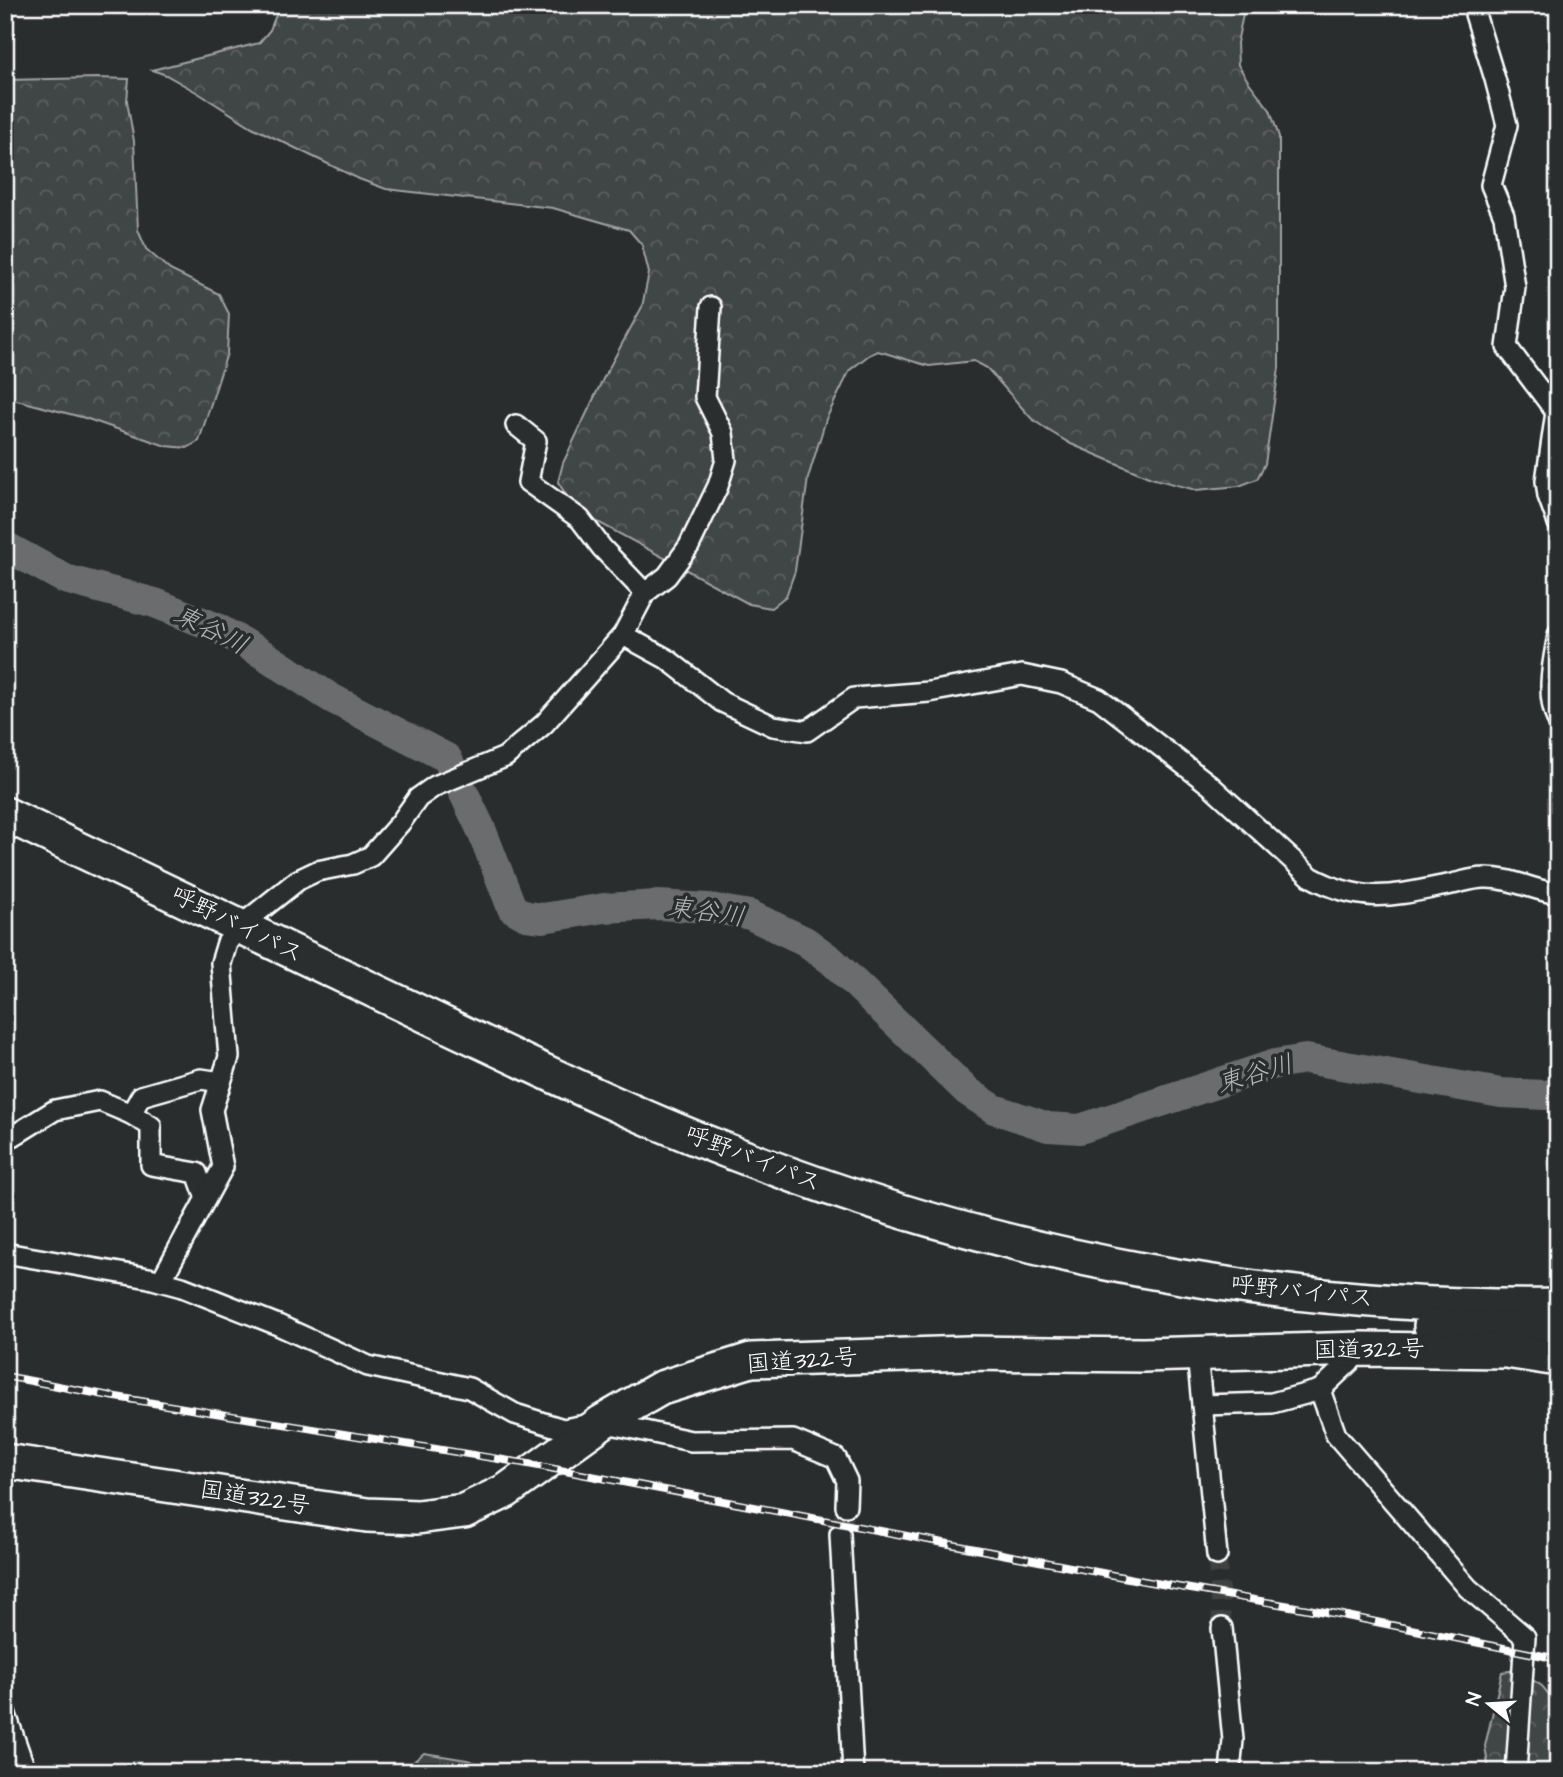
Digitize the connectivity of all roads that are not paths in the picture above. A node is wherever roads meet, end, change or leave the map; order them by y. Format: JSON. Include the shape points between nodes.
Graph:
{"nodes":[{"id":1,"x":1475,"y":5,"type":"edge"},
{"id":2,"x":711,"y":307,"type":"dead end"},
{"id":3,"x":516,"y":425,"type":"dead end"},
{"id":4,"x":1558,"y":523,"type":"edge"},
{"id":5,"x":645,"y":593,"type":"junction"},
{"id":6,"x":623,"y":635,"type":"junction"},
{"id":7,"x":1558,"y":635,"type":"edge"},
{"id":8,"x":1558,"y":722,"type":"edge"},
{"id":9,"x":5,"y":814,"type":"edge"},
{"id":10,"x":5,"y":839,"type":"edge"},
{"id":11,"x":1558,"y":894,"type":"edge"},
{"id":12,"x":232,"y":935,"type":"junction"},
{"id":13,"x":221,"y":1082,"type":"junction"},
{"id":14,"x":131,"y":1114,"type":"junction"},
{"id":15,"x":5,"y":1135,"type":"edge"},
{"id":16,"x":206,"y":1198,"type":"junction"},
{"id":17,"x":5,"y":1253,"type":"edge"},
{"id":18,"x":161,"y":1281,"type":"junction"},
{"id":19,"x":1558,"y":1306,"type":"edge"},
{"id":20,"x":1558,"y":1331,"type":"edge"},
{"id":21,"x":1363,"y":1349,"type":"junction"},
{"id":22,"x":1197,"y":1354,"type":"junction"},
{"id":23,"x":1558,"y":1359,"type":"edge"},
{"id":24,"x":1320,"y":1390,"type":"junction"},
{"id":25,"x":1202,"y":1405,"type":"junction"},
{"id":26,"x":602,"y":1422,"type":"junction"},
{"id":27,"x":5,"y":1461,"type":"edge"},
{"id":28,"x":846,"y":1506,"type":"tunnel mouth"},
{"id":29,"x":840,"y":1534,"type":"tunnel mouth"},
{"id":30,"x":1217,"y":1555,"type":"tunnel mouth"},
{"id":31,"x":1222,"y":1628,"type":"tunnel mouth"},
{"id":32,"x":5,"y":1712,"type":"edge"},
{"id":33,"x":26,"y":1772,"type":"edge"},
{"id":34,"x":853,"y":1772,"type":"edge"},
{"id":35,"x":1230,"y":1772,"type":"edge"},
{"id":36,"x":1516,"y":1772,"type":"edge"}],
"edges":[{"from":1,"to":4,"type":"street","via":[[1507,125],[1491,185],[1504,216],[1514,287],[1507,346],[1556,412],[1546,481]]},
{"from":2,"to":5,"type":"street","via":[[705,397],[723,433],[726,460],[689,546],[667,576]]},
{"from":3,"to":5,"type":"street","via":[[536,441],[528,482],[580,519]]},
{"from":5,"to":6,"type":"street"},
{"from":6,"to":11,"type":"street","via":[[667,659],[722,702],[773,726],[807,731],[854,698],[929,692],[1022,675],[1061,683],[1099,699],[1210,785],[1311,877],[1326,885],[1383,897],[1484,878]]},
{"from":6,"to":12,"type":"street","via":[[544,723],[505,757],[435,786],[418,798],[371,856],[298,880]]},
{"from":7,"to":8,"type":"street","via":[[1550,690]]},
{"from":9,"to":12,"type":"highway","name":"呼野バイパス"},
{"from":10,"to":12,"type":"highway","name":"呼野バイパス"},
{"from":12,"to":13,"type":"street","via":[[221,962],[229,1057]]},
{"from":12,"to":19,"type":"highway","name":"呼野バイパス","via":[[741,1157],[934,1222],[1073,1257],[1315,1297],[1450,1306]]},
{"from":12,"to":20,"type":"highway","name":"呼野バイパス","via":[[445,1050],[678,1154],[937,1245],[1096,1282],[1232,1305],[1375,1322]]},
{"from":13,"to":14,"type":"street","via":[[201,1079],[141,1096]]},
{"from":13,"to":16,"type":"street","via":[[212,1110],[223,1167]]},
{"from":14,"to":15,"type":"street","via":[[100,1101],[55,1110],[13,1136]]},
{"from":14,"to":16,"type":"street","via":[[151,1126],[151,1166],[197,1173]]},
{"from":16,"to":18,"type":"street"},
{"from":17,"to":18,"type":"street"},
{"from":18,"to":26,"type":"street","via":[[278,1325],[368,1366],[469,1388],[527,1418],[563,1429]]},
{"from":21,"to":22,"type":"highway","name":"国道322号"},
{"from":21,"to":23,"type":"highway","name":"国道322号","via":[[1506,1351]]},
{"from":21,"to":24,"type":"street"},
{"from":22,"to":25,"type":"street"},
{"from":22,"to":26,"type":"highway","name":"国道322号","via":[[968,1353],[751,1360],[661,1388]]},
{"from":24,"to":25,"type":"street","via":[[1272,1403]]},
{"from":24,"to":36,"type":"street","via":[[1336,1435],[1468,1588],[1525,1636]]},
{"from":25,"to":30,"type":"street"},
{"from":26,"to":27,"type":"highway","name":"国道322号","via":[[506,1491],[464,1511],[417,1517],[367,1515]]},
{"from":26,"to":28,"type":"street","via":[[691,1441],[793,1440],[814,1447],[836,1458],[847,1481]]},
{"from":29,"to":34,"type":"street"},
{"from":31,"to":35,"type":"street","via":[[1233,1740]]},
{"from":32,"to":33,"type":"street"}]}
